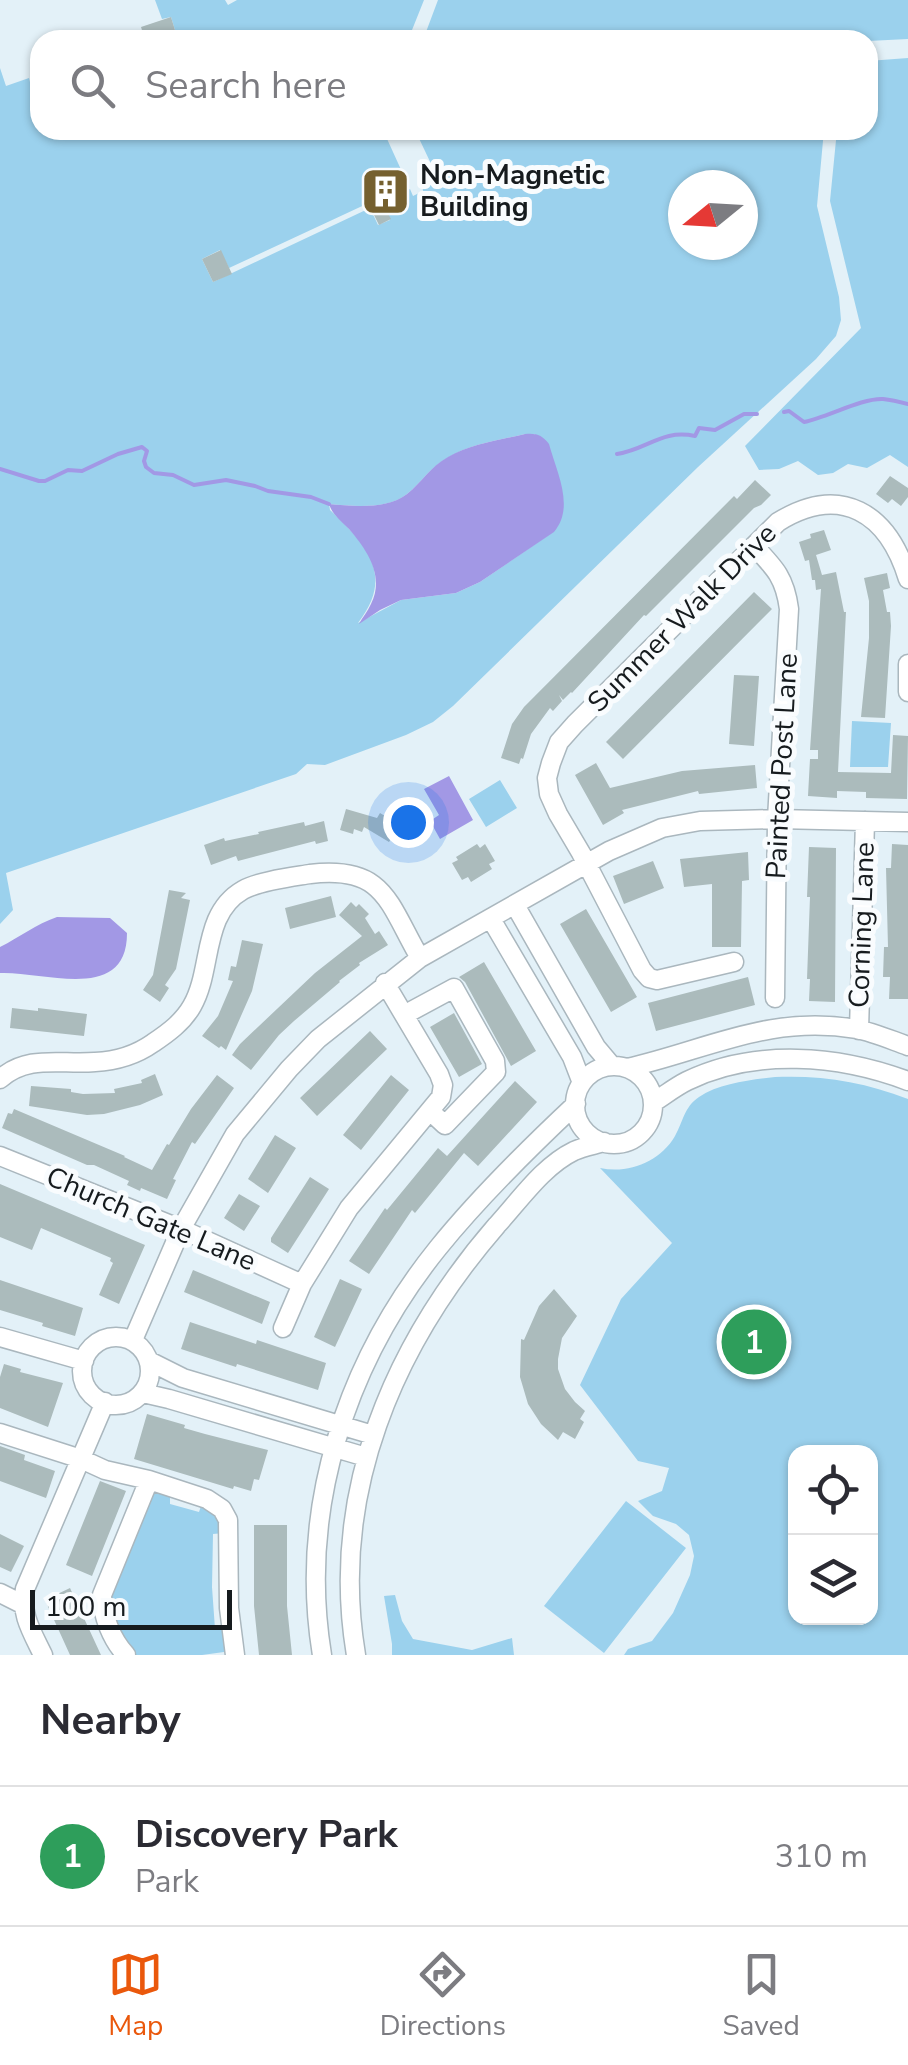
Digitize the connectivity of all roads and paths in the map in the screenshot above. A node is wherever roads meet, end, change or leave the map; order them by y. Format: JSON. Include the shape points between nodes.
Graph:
{"nodes":[{"id":1,"x":754,"y":546,"type":"junction"},
{"id":2,"x":908,"y":579,"type":"edge"},
{"id":3,"x":908,"y":664,"type":"edge"},
{"id":4,"x":908,"y":692,"type":"edge"},
{"id":5,"x":777,"y":818,"type":"junction"},
{"id":6,"x":865,"y":821,"type":"junction"},
{"id":7,"x":908,"y":822,"type":"edge"},
{"id":8,"x":586,"y":863,"type":"junction"},
{"id":9,"x":514,"y":905,"type":"junction"},
{"id":10,"x":492,"y":918,"type":"junction"},
{"id":11,"x":420,"y":958,"type":"junction"},
{"id":12,"x":734,"y":962,"type":"dead end"},
{"id":13,"x":385,"y":983,"type":"junction"},
{"id":14,"x":775,"y":998,"type":"dead end"},
{"id":15,"x":404,"y":1015,"type":"junction"},
{"id":16,"x":859,"y":1030,"type":"junction"},
{"id":17,"x":908,"y":1046,"type":"edge"},
{"id":18,"x":619,"y":1067,"type":"junction"},
{"id":19,"x":0,"y":1079,"type":"edge"},
{"id":20,"x":908,"y":1081,"type":"edge"},
{"id":21,"x":582,"y":1083,"type":"junction"},
{"id":22,"x":654,"y":1102,"type":"junction"},
{"id":23,"x":576,"y":1104,"type":"junction"},
{"id":24,"x":430,"y":1111,"type":"junction"},
{"id":25,"x":604,"y":1142,"type":"junction"},
{"id":26,"x":0,"y":1156,"type":"edge"},
{"id":27,"x":181,"y":1229,"type":"junction"},
{"id":28,"x":302,"y":1284,"type":"junction"},
{"id":29,"x":283,"y":1328,"type":"dead end"},
{"id":30,"x":0,"y":1337,"type":"edge"},
{"id":31,"x":133,"y":1340,"type":"junction"},
{"id":32,"x":84,"y":1361,"type":"junction"},
{"id":33,"x":149,"y":1361,"type":"junction"},
{"id":34,"x":142,"y":1393,"type":"junction"},
{"id":35,"x":105,"y":1402,"type":"junction"},
{"id":36,"x":341,"y":1426,"type":"junction"},
{"id":37,"x":0,"y":1433,"type":"edge"},
{"id":38,"x":373,"y":1434,"type":"junction"},
{"id":39,"x":334,"y":1448,"type":"junction"},
{"id":40,"x":366,"y":1457,"type":"junction"},
{"id":41,"x":81,"y":1459,"type":"junction"},
{"id":42,"x":149,"y":1480,"type":"junction"},
{"id":43,"x":0,"y":1592,"type":"edge"},
{"id":44,"x":22,"y":1604,"type":"junction"},
{"id":45,"x":43,"y":1655,"type":"edge"},
{"id":46,"x":126,"y":1655,"type":"edge"},
{"id":47,"x":235,"y":1655,"type":"edge"},
{"id":48,"x":322,"y":1655,"type":"edge"},
{"id":49,"x":356,"y":1655,"type":"edge"}],
"edges":[{"from":1,"to":2,"type":"street","name":"Summer Walk Drive","via":[[797,510],[844,506],[876,520]]},
{"from":1,"to":5,"type":"street","name":"Painted Post Lane","via":[[782,577],[789,609]]},
{"from":1,"to":8,"type":"street","name":"Summer Walk Drive","via":[[559,742],[549,794]]},
{"from":3,"to":4,"type":"street"},
{"from":5,"to":6,"type":"street"},
{"from":5,"to":8,"type":"street","via":[[682,824]]},
{"from":5,"to":14,"type":"street","name":"Painted Post Lane"},
{"from":6,"to":7,"type":"street"},
{"from":6,"to":16,"type":"street","name":"Corning Lane"},
{"from":8,"to":9,"type":"street"},
{"from":8,"to":12,"type":"street","name":"Summer Walk Drive","via":[[649,978]]},
{"from":9,"to":10,"type":"street"},
{"from":9,"to":18,"type":"street","via":[[596,1047]]},
{"from":10,"to":11,"type":"street"},
{"from":10,"to":21,"type":"street"},
{"from":11,"to":13,"type":"street"},
{"from":11,"to":19,"type":"street","via":[[386,898],[355,874],[256,885],[227,904],[214,924],[192,1006],[152,1044],[95,1062],[34,1062]]},
{"from":13,"to":15,"type":"street"},
{"from":13,"to":27,"type":"street","via":[[261,1101],[234,1134]]},
{"from":15,"to":24,"type":"street","via":[[443,1085]]},
{"from":15,"to":24,"type":"street","via":[[454,988],[495,1061],[496,1072],[445,1125]]},
{"from":16,"to":17,"type":"street"},
{"from":16,"to":18,"type":"street","via":[[758,1030]]},
{"from":18,"to":21,"type":"street","via":[[594,1071]]},
{"from":18,"to":22,"type":"street","via":[[639,1074]]},
{"from":20,"to":22,"type":"street","via":[[848,1063],[791,1058],[711,1072]]},
{"from":21,"to":23,"type":"street"},
{"from":22,"to":25,"type":"street","via":[[643,1132],[628,1142]]},
{"from":23,"to":25,"type":"street","via":[[582,1127]]},
{"from":23,"to":36,"type":"street","via":[[437,1249],[360,1372]]},
{"from":24,"to":28,"type":"street","via":[[349,1208]]},
{"from":25,"to":38,"type":"street","via":[[573,1152],[542,1175],[475,1251],[422,1328]]},
{"from":26,"to":27,"type":"street","name":"Church Gate Lane"},
{"from":27,"to":28,"type":"street","name":"Church Gate Lane"},
{"from":27,"to":31,"type":"street"},
{"from":28,"to":29,"type":"street"},
{"from":30,"to":32,"type":"street"},
{"from":31,"to":32,"type":"street","via":[[104,1339]]},
{"from":31,"to":33,"type":"street"},
{"from":32,"to":35,"type":"street","via":[[88,1390]]},
{"from":33,"to":34,"type":"street"},
{"from":33,"to":36,"type":"street"},
{"from":34,"to":35,"type":"street","via":[[122,1404]]},
{"from":34,"to":39,"type":"street"},
{"from":35,"to":41,"type":"street"},
{"from":36,"to":38,"type":"street"},
{"from":36,"to":39,"type":"street"},
{"from":37,"to":41,"type":"street"},
{"from":38,"to":40,"type":"street"},
{"from":39,"to":40,"type":"street"},
{"from":39,"to":48,"type":"street","via":[[317,1536]]},
{"from":40,"to":49,"type":"street","via":[[349,1588]]},
{"from":41,"to":42,"type":"street"},
{"from":41,"to":44,"type":"street"},
{"from":42,"to":46,"type":"street","via":[[102,1596],[102,1611]]},
{"from":42,"to":47,"type":"street","via":[[207,1499],[228,1520]]},
{"from":43,"to":44,"type":"street"},
{"from":44,"to":45,"type":"street"}]}
